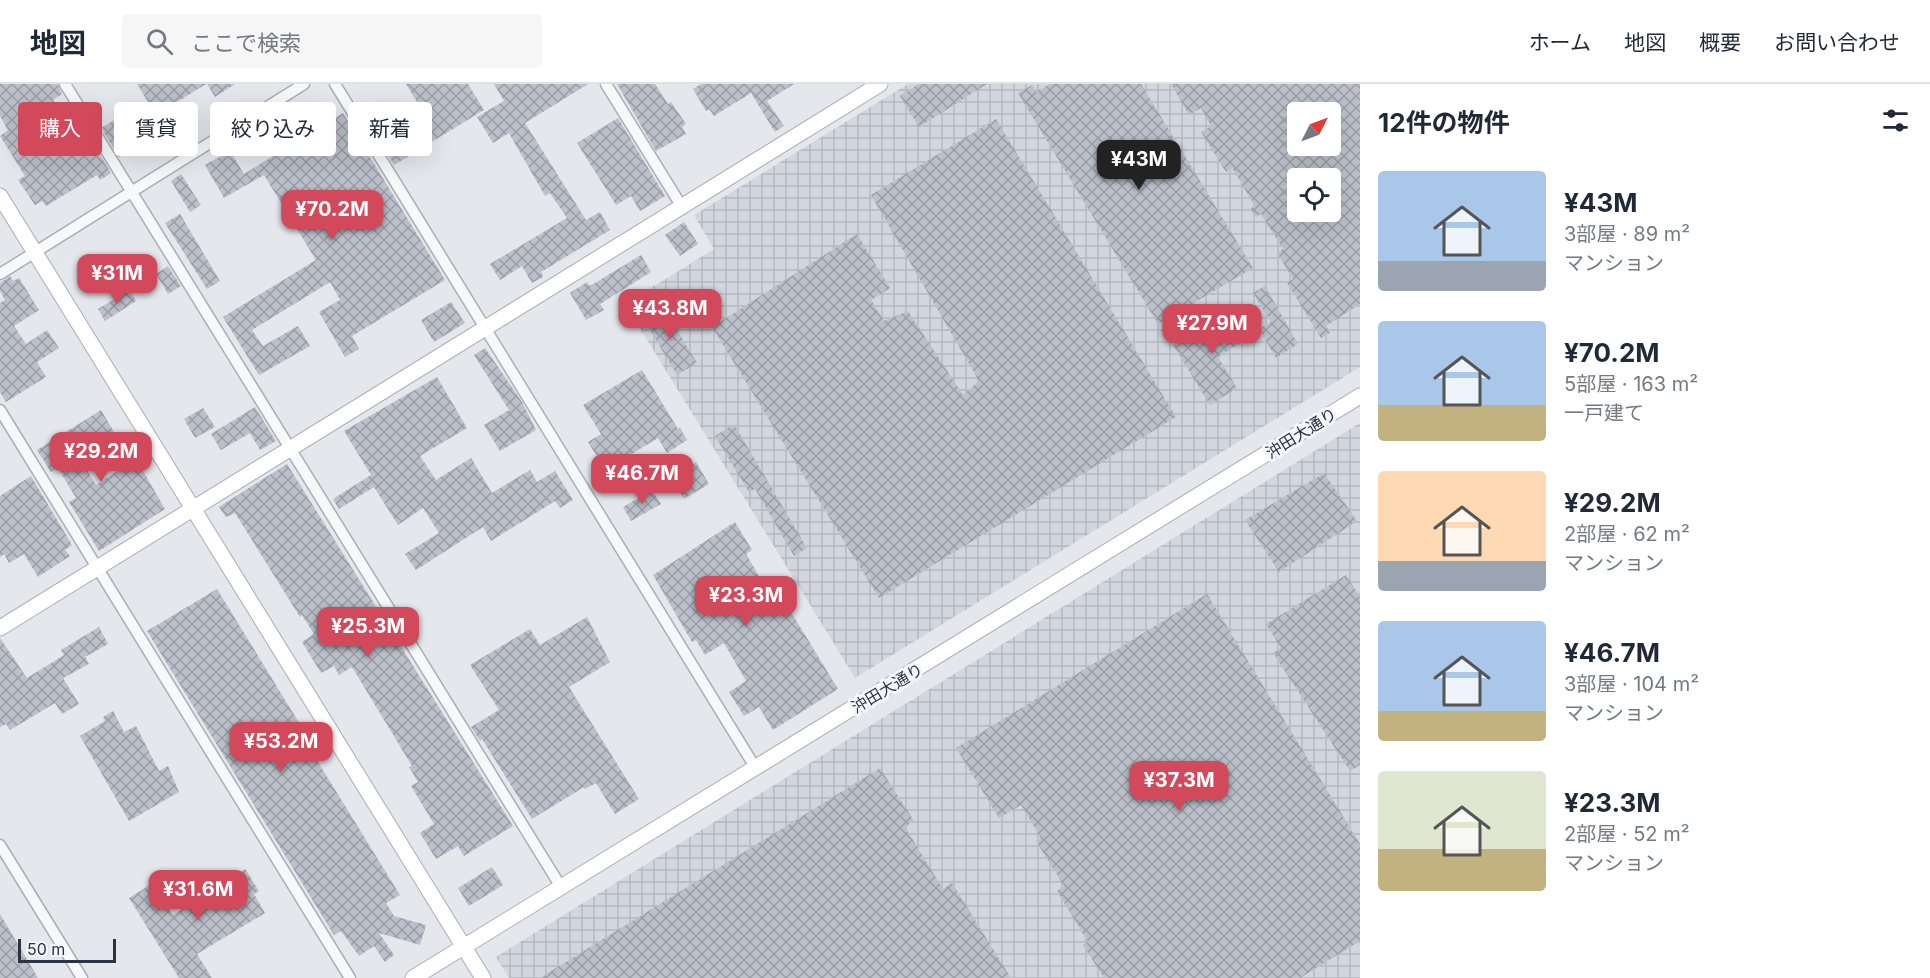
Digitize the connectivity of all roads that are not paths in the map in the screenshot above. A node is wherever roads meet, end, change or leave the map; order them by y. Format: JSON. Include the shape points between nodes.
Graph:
{"nodes":[{"id":1,"x":65,"y":84,"type":"edge"},
{"id":2,"x":304,"y":84,"type":"edge"},
{"id":3,"x":336,"y":84,"type":"edge"},
{"id":4,"x":606,"y":84,"type":"edge"},
{"id":5,"x":876,"y":85,"type":"edge"},
{"id":6,"x":132,"y":194,"type":"junction"},
{"id":7,"x":0,"y":196,"type":"edge"},
{"id":8,"x":682,"y":207,"type":"junction"},
{"id":9,"x":35,"y":253,"type":"junction"},
{"id":10,"x":0,"y":274,"type":"edge"},
{"id":11,"x":487,"y":328,"type":"junction"},
{"id":12,"x":1360,"y":396,"type":"edge"},
{"id":13,"x":0,"y":410,"type":"edge"},
{"id":14,"x":291,"y":448,"type":"junction"},
{"id":15,"x":193,"y":508,"type":"junction"},
{"id":16,"x":97,"y":569,"type":"junction"},
{"id":17,"x":0,"y":628,"type":"edge"},
{"id":18,"x":755,"y":767,"type":"junction"},
{"id":19,"x":0,"y":844,"type":"edge"},
{"id":20,"x":561,"y":887,"type":"junction"},
{"id":21,"x":464,"y":947,"type":"junction"},
{"id":22,"x":82,"y":978,"type":"edge"},
{"id":23,"x":350,"y":978,"type":"edge"},
{"id":24,"x":413,"y":978,"type":"edge"},
{"id":25,"x":483,"y":978,"type":"edge"}],
"edges":[{"from":1,"to":6,"type":"street"},
{"from":2,"to":6,"type":"street"},
{"from":3,"to":11,"type":"street"},
{"from":4,"to":8,"type":"street"},
{"from":5,"to":8,"type":"street"},
{"from":6,"to":9,"type":"street"},
{"from":6,"to":14,"type":"street"},
{"from":7,"to":9,"type":"street"},
{"from":8,"to":11,"type":"street"},
{"from":9,"to":10,"type":"street"},
{"from":9,"to":15,"type":"street"},
{"from":11,"to":14,"type":"street"},
{"from":11,"to":18,"type":"street"},
{"from":12,"to":18,"type":"street","name":"沖田大通り"},
{"from":13,"to":16,"type":"street"},
{"from":14,"to":15,"type":"street"},
{"from":14,"to":20,"type":"street"},
{"from":15,"to":16,"type":"street"},
{"from":15,"to":21,"type":"street"},
{"from":16,"to":17,"type":"street"},
{"from":16,"to":23,"type":"street"},
{"from":18,"to":20,"type":"street","name":"沖田大通り"},
{"from":19,"to":22,"type":"street"},
{"from":20,"to":21,"type":"street","name":"沖田大通り"},
{"from":21,"to":24,"type":"street","name":"沖田大通り"},
{"from":21,"to":25,"type":"street"}]}
